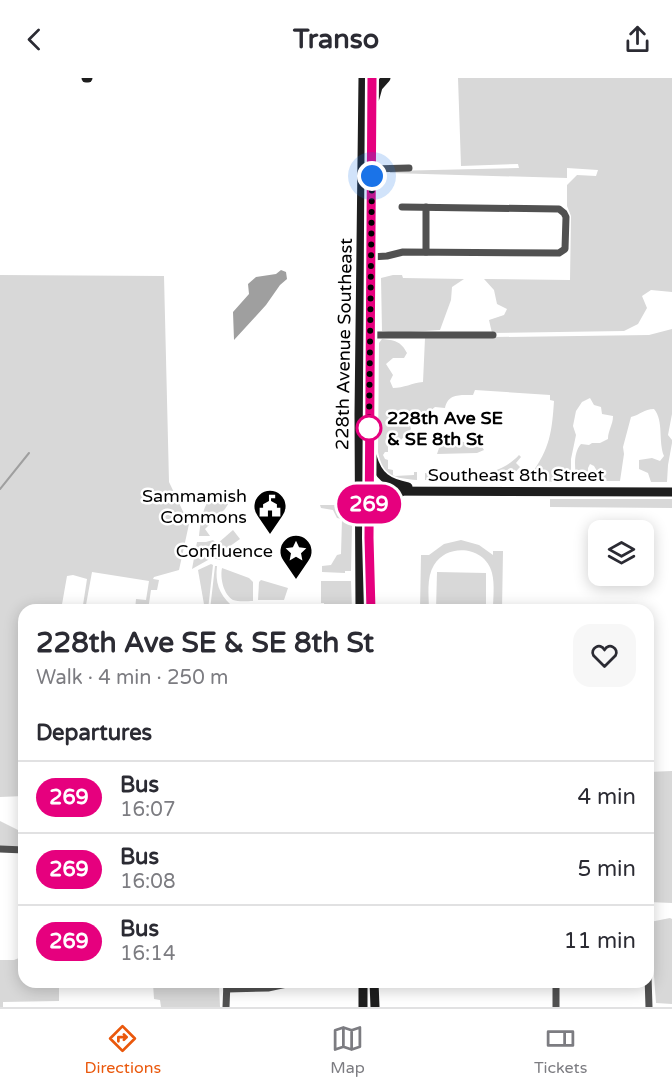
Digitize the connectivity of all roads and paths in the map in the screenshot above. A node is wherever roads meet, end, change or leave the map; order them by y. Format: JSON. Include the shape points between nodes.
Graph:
{"nodes":[{"id":1,"x":363,"y":78,"type":"edge"},
{"id":2,"x":372,"y":78,"type":"edge"},
{"id":3,"x":386,"y":78,"type":"edge"},
{"id":4,"x":372,"y":124,"type":"junction"},
{"id":5,"x":409,"y":168,"type":"dead end"},
{"id":6,"x":372,"y":169,"type":"junction"},
{"id":7,"x":402,"y":207,"type":"dead end"},
{"id":8,"x":426,"y":207,"type":"junction"},
{"id":9,"x":426,"y":252,"type":"junction"},
{"id":10,"x":371,"y":257,"type":"junction"},
{"id":11,"x":371,"y":335,"type":"junction"},
{"id":12,"x":493,"y":335,"type":"dead end"},
{"id":13,"x":369,"y":447,"type":"junction"},
{"id":14,"x":422,"y":490,"type":"junction"},
{"id":15,"x":364,"y":491,"type":"junction"},
{"id":16,"x":404,"y":491,"type":"junction"},
{"id":17,"x":672,"y":492,"type":"edge"},
{"id":18,"x":369,"y":538,"type":"junction"},
{"id":19,"x":360,"y":604,"type":"edge"},
{"id":20,"x":370,"y":604,"type":"edge"},
{"id":21,"x":0,"y":849,"type":"edge"},
{"id":22,"x":18,"y":850,"type":"edge"},
{"id":23,"x":227,"y":988,"type":"edge"},
{"id":24,"x":363,"y":988,"type":"edge"},
{"id":25,"x":368,"y":988,"type":"edge"},
{"id":26,"x":374,"y":988,"type":"edge"},
{"id":27,"x":556,"y":988,"type":"edge"},
{"id":28,"x":648,"y":988,"type":"edge"},
{"id":29,"x":375,"y":1005,"type":"edge"},
{"id":30,"x":226,"y":1007,"type":"edge"},
{"id":31,"x":363,"y":1007,"type":"edge"},
{"id":32,"x":556,"y":1007,"type":"edge"},
{"id":33,"x":649,"y":1007,"type":"edge"}],
"edges":[{"from":1,"to":15,"type":"main road","name":"228th Avenue Southeast"},
{"from":2,"to":4,"type":"main road","name":"228th Avenue Southeast"},
{"from":3,"to":4,"type":"main road","via":[[378,87]]},
{"from":4,"to":6,"type":"main road","name":"228th Avenue Southeast"},
{"from":5,"to":6,"type":"street"},
{"from":6,"to":10,"type":"main road","name":"228th Avenue Southeast"},
{"from":7,"to":8,"type":"street"},
{"from":8,"to":9,"type":"street"},
{"from":8,"to":9,"type":"street","via":[[555,209],[566,217],[566,249],[559,253]]},
{"from":9,"to":10,"type":"street"},
{"from":10,"to":11,"type":"main road","name":"228th Avenue Southeast"},
{"from":11,"to":12,"type":"street"},
{"from":11,"to":13,"type":"main road","name":"228th Avenue Southeast"},
{"from":13,"to":14,"type":"main road","via":[[383,478]]},
{"from":13,"to":15,"type":"main road","name":"228th Avenue Southeast"},
{"from":14,"to":16,"type":"main road","name":"Southeast 8th Street"},
{"from":14,"to":17,"type":"main road","name":"Southeast 8th Street"},
{"from":15,"to":16,"type":"main road","name":"Southeast 8th Street"},
{"from":15,"to":18,"type":"main road","name":"228th Avenue Southeast"},
{"from":15,"to":19,"type":"main road","name":"228th Avenue Southeast"},
{"from":16,"to":18,"type":"main road","via":[[378,506]]},
{"from":18,"to":20,"type":"main road","name":"228th Avenue Southeast"},
{"from":21,"to":22,"type":"street"},
{"from":23,"to":30,"type":"street"},
{"from":24,"to":31,"type":"main road"},
{"from":25,"to":29,"type":"main road","via":[[369,998]]},
{"from":26,"to":29,"type":"main road"},
{"from":27,"to":32,"type":"street"},
{"from":28,"to":33,"type":"street"}]}
